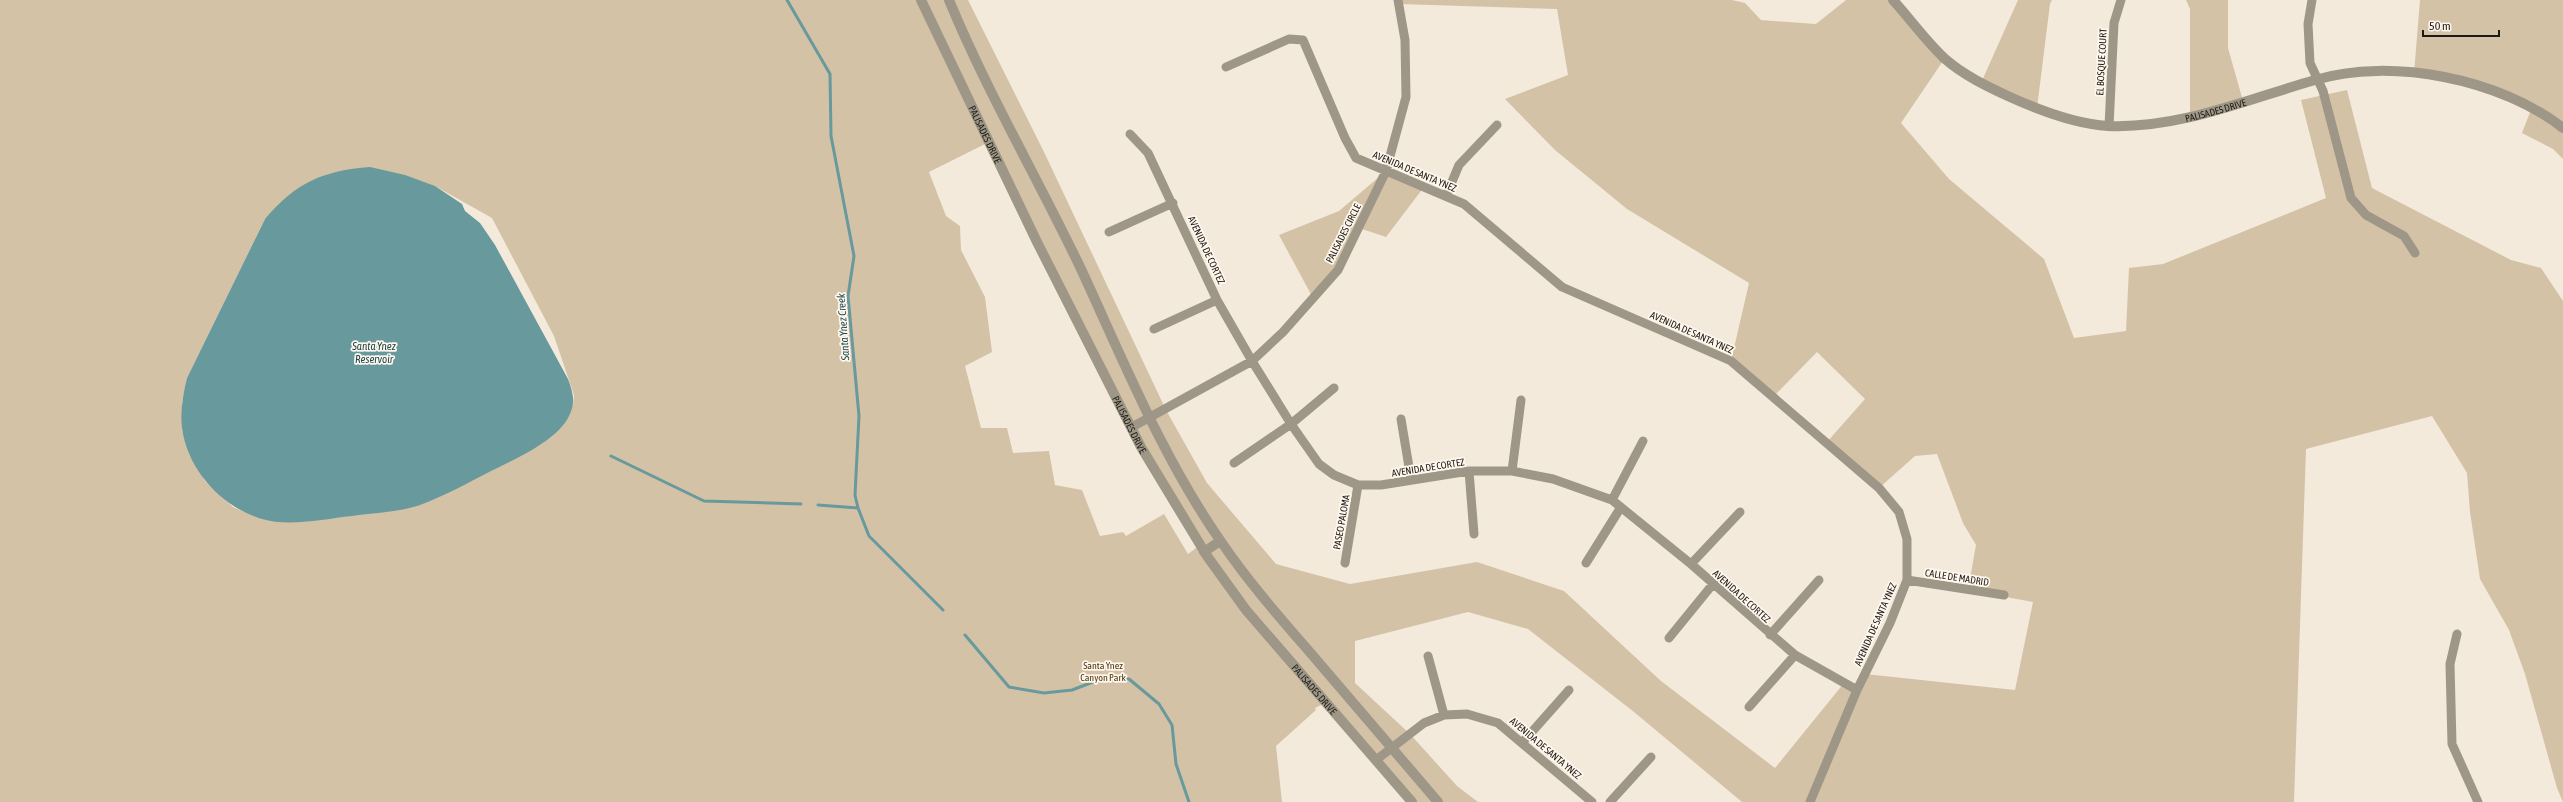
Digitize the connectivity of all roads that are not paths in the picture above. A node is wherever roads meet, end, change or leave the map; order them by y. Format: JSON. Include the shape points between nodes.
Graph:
{"nodes":[{"id":1,"x":921,"y":0,"type":"edge"},
{"id":2,"x":949,"y":0,"type":"edge"},
{"id":3,"x":1398,"y":0,"type":"edge"},
{"id":4,"x":1893,"y":0,"type":"edge"},
{"id":5,"x":2121,"y":0,"type":"edge"},
{"id":6,"x":2312,"y":0,"type":"edge"},
{"id":7,"x":1226,"y":67,"type":"dead end"},
{"id":8,"x":2317,"y":79,"type":"junction"},
{"id":9,"x":1497,"y":125,"type":"dead end"},
{"id":10,"x":2109,"y":126,"type":"junction"},
{"id":11,"x":2563,"y":128,"type":"edge"},
{"id":12,"x":1130,"y":134,"type":"dead end"},
{"id":13,"x":1386,"y":171,"type":"junction"},
{"id":14,"x":1446,"y":196,"type":"junction"},
{"id":15,"x":1173,"y":203,"type":"junction"},
{"id":16,"x":1110,"y":232,"type":"dead end"},
{"id":17,"x":2415,"y":253,"type":"dead end"},
{"id":18,"x":1217,"y":300,"type":"junction"},
{"id":19,"x":1154,"y":329,"type":"dead end"},
{"id":20,"x":1252,"y":361,"type":"junction"},
{"id":21,"x":1334,"y":388,"type":"dead end"},
{"id":22,"x":1521,"y":400,"type":"dead end"},
{"id":23,"x":1151,"y":418,"type":"junction"},
{"id":24,"x":1401,"y":419,"type":"dead end"},
{"id":25,"x":1290,"y":424,"type":"junction"},
{"id":26,"x":1132,"y":426,"type":"junction"},
{"id":27,"x":1643,"y":441,"type":"dead end"},
{"id":28,"x":1234,"y":463,"type":"dead end"},
{"id":29,"x":1469,"y":471,"type":"junction"},
{"id":30,"x":1512,"y":471,"type":"junction"},
{"id":31,"x":1411,"y":479,"type":"junction"},
{"id":32,"x":1358,"y":485,"type":"junction"},
{"id":33,"x":1612,"y":500,"type":"junction"},
{"id":34,"x":1621,"y":507,"type":"junction"},
{"id":35,"x":1740,"y":512,"type":"dead end"},
{"id":36,"x":1474,"y":534,"type":"dead end"},
{"id":37,"x":1220,"y":541,"type":"junction"},
{"id":38,"x":1204,"y":552,"type":"junction"},
{"id":39,"x":1345,"y":563,"type":"dead end"},
{"id":40,"x":1586,"y":564,"type":"dead end"},
{"id":41,"x":1691,"y":564,"type":"junction"},
{"id":42,"x":1819,"y":580,"type":"dead end"},
{"id":43,"x":1907,"y":580,"type":"junction"},
{"id":44,"x":1713,"y":584,"type":"junction"},
{"id":45,"x":2004,"y":595,"type":"dead end"},
{"id":46,"x":2457,"y":634,"type":"dead end"},
{"id":47,"x":1770,"y":636,"type":"junction"},
{"id":48,"x":1669,"y":638,"type":"dead end"},
{"id":49,"x":1795,"y":655,"type":"junction"},
{"id":50,"x":1428,"y":656,"type":"dead end"},
{"id":51,"x":1570,"y":690,"type":"dead end"},
{"id":52,"x":1857,"y":690,"type":"junction"},
{"id":53,"x":1749,"y":707,"type":"dead end"},
{"id":54,"x":1444,"y":715,"type":"junction"},
{"id":55,"x":1522,"y":743,"type":"junction"},
{"id":56,"x":1392,"y":748,"type":"junction"},
{"id":57,"x":1651,"y":757,"type":"dead end"},
{"id":58,"x":1376,"y":760,"type":"junction"},
{"id":59,"x":1412,"y":802,"type":"edge"},
{"id":60,"x":1438,"y":802,"type":"edge"},
{"id":61,"x":1592,"y":802,"type":"edge"},
{"id":62,"x":1610,"y":802,"type":"edge"},
{"id":63,"x":1810,"y":802,"type":"edge"},
{"id":64,"x":2478,"y":802,"type":"edge"}],
"edges":[{"from":1,"to":26,"type":"street","name":"PALISADES DRIVE","via":[[1037,242]]},
{"from":2,"to":23,"type":"street","name":"PALISADES DRIVE"},
{"from":3,"to":13,"type":"street","name":"PALISADES CIRCLE","via":[[1405,40],[1406,97]]},
{"from":4,"to":10,"type":"street","name":"PALISADES DRIVE","via":[[1945,58],[1981,83],[2052,114],[2085,123]]},
{"from":5,"to":10,"type":"street","name":"EL BOSQUE COURT","via":[[2114,23]]},
{"from":6,"to":8,"type":"street","via":[[2308,24],[2310,64]]},
{"from":7,"to":13,"type":"street","name":"AVENIDA DE SANTA YNEZ","via":[[1289,39],[1303,40],[1344,138],[1356,158]]},
{"from":8,"to":10,"type":"street","name":"PALISADES DRIVE","via":[[2213,112],[2144,124]]},
{"from":8,"to":11,"type":"street","name":"PALISADES DRIVE","via":[[2378,71],[2414,73],[2459,81],[2505,94],[2545,114]]},
{"from":8,"to":17,"type":"street","via":[[2323,91],[2351,198],[2366,215],[2404,236]]},
{"from":9,"to":14,"type":"street","via":[[1459,165]]},
{"from":12,"to":15,"type":"street","name":"AVENIDA DE CORTEZ","via":[[1148,152]]},
{"from":13,"to":14,"type":"street","name":"AVENIDA DE SANTA YNEZ"},
{"from":13,"to":20,"type":"street","name":"PALISADES CIRCLE","via":[[1338,270],[1283,332]]},
{"from":14,"to":43,"type":"street","name":"AVENIDA DE SANTA YNEZ","via":[[1464,204],[1562,287],[1731,361],[1879,488],[1899,512],[1907,539]]},
{"from":15,"to":16,"type":"street"},
{"from":15,"to":18,"type":"street","name":"AVENIDA DE CORTEZ"},
{"from":18,"to":19,"type":"street"},
{"from":18,"to":20,"type":"street","name":"AVENIDA DE CORTEZ"},
{"from":20,"to":23,"type":"street","name":"PALISADES CIRCLE"},
{"from":20,"to":25,"type":"street","name":"AVENIDA DE CORTEZ"},
{"from":21,"to":25,"type":"street"},
{"from":22,"to":30,"type":"street"},
{"from":23,"to":26,"type":"street","name":"PALISADES CIRCLE"},
{"from":23,"to":37,"type":"street","name":"PALISADES DRIVE","via":[[1176,471]]},
{"from":24,"to":31,"type":"street"},
{"from":25,"to":28,"type":"street"},
{"from":25,"to":32,"type":"street","name":"AVENIDA DE CORTEZ","via":[[1318,464],[1334,475]]},
{"from":26,"to":38,"type":"street","name":"PALISADES DRIVE","via":[[1145,453]]},
{"from":27,"to":33,"type":"street"},
{"from":29,"to":30,"type":"street","name":"AVENIDA DE CORTEZ"},
{"from":29,"to":31,"type":"street","name":"AVENIDA DE CORTEZ"},
{"from":29,"to":36,"type":"street"},
{"from":30,"to":33,"type":"street","name":"AVENIDA DE CORTEZ","via":[[1553,479]]},
{"from":31,"to":32,"type":"street","name":"AVENIDA DE CORTEZ","via":[[1381,485]]},
{"from":32,"to":39,"type":"street","name":"PASEO PALOMA"},
{"from":33,"to":34,"type":"street","name":"AVENIDA DE CORTEZ"},
{"from":34,"to":40,"type":"street"},
{"from":34,"to":41,"type":"street","name":"AVENIDA DE CORTEZ"},
{"from":35,"to":41,"type":"street"},
{"from":37,"to":38,"type":"street"},
{"from":37,"to":56,"type":"street","name":"PALISADES DRIVE","via":[[1280,620]]},
{"from":38,"to":58,"type":"street","name":"PALISADES DRIVE","via":[[1246,610]]},
{"from":41,"to":44,"type":"street","name":"AVENIDA DE CORTEZ"},
{"from":42,"to":47,"type":"street"},
{"from":43,"to":45,"type":"street","name":"CALLE DE MADRID"},
{"from":43,"to":52,"type":"street","name":"AVENIDA DE SANTA YNEZ","via":[[1890,623]]},
{"from":44,"to":47,"type":"street","name":"AVENIDA DE CORTEZ"},
{"from":44,"to":48,"type":"street"},
{"from":46,"to":64,"type":"street","via":[[2450,664],[2452,744]]},
{"from":47,"to":49,"type":"street","name":"AVENIDA DE CORTEZ"},
{"from":49,"to":52,"type":"street","name":"AVENIDA DE CORTEZ"},
{"from":49,"to":53,"type":"street"},
{"from":50,"to":54,"type":"street"},
{"from":51,"to":55,"type":"street"},
{"from":52,"to":63,"type":"street","name":"AVENIDA DE SANTA YNEZ"},
{"from":54,"to":55,"type":"street","name":"AVENIDA DE SANTA YNEZ","via":[[1467,714],[1498,723]]},
{"from":54,"to":56,"type":"street","name":"AVENIDA DE SANTA YNEZ","via":[[1424,723]]},
{"from":55,"to":61,"type":"street","name":"AVENIDA DE SANTA YNEZ"},
{"from":56,"to":58,"type":"street","name":"AVENIDA DE SANTA YNEZ"},
{"from":56,"to":60,"type":"street","name":"PALISADES DRIVE"},
{"from":57,"to":62,"type":"street"},
{"from":58,"to":59,"type":"street","name":"PALISADES DRIVE"}]}
